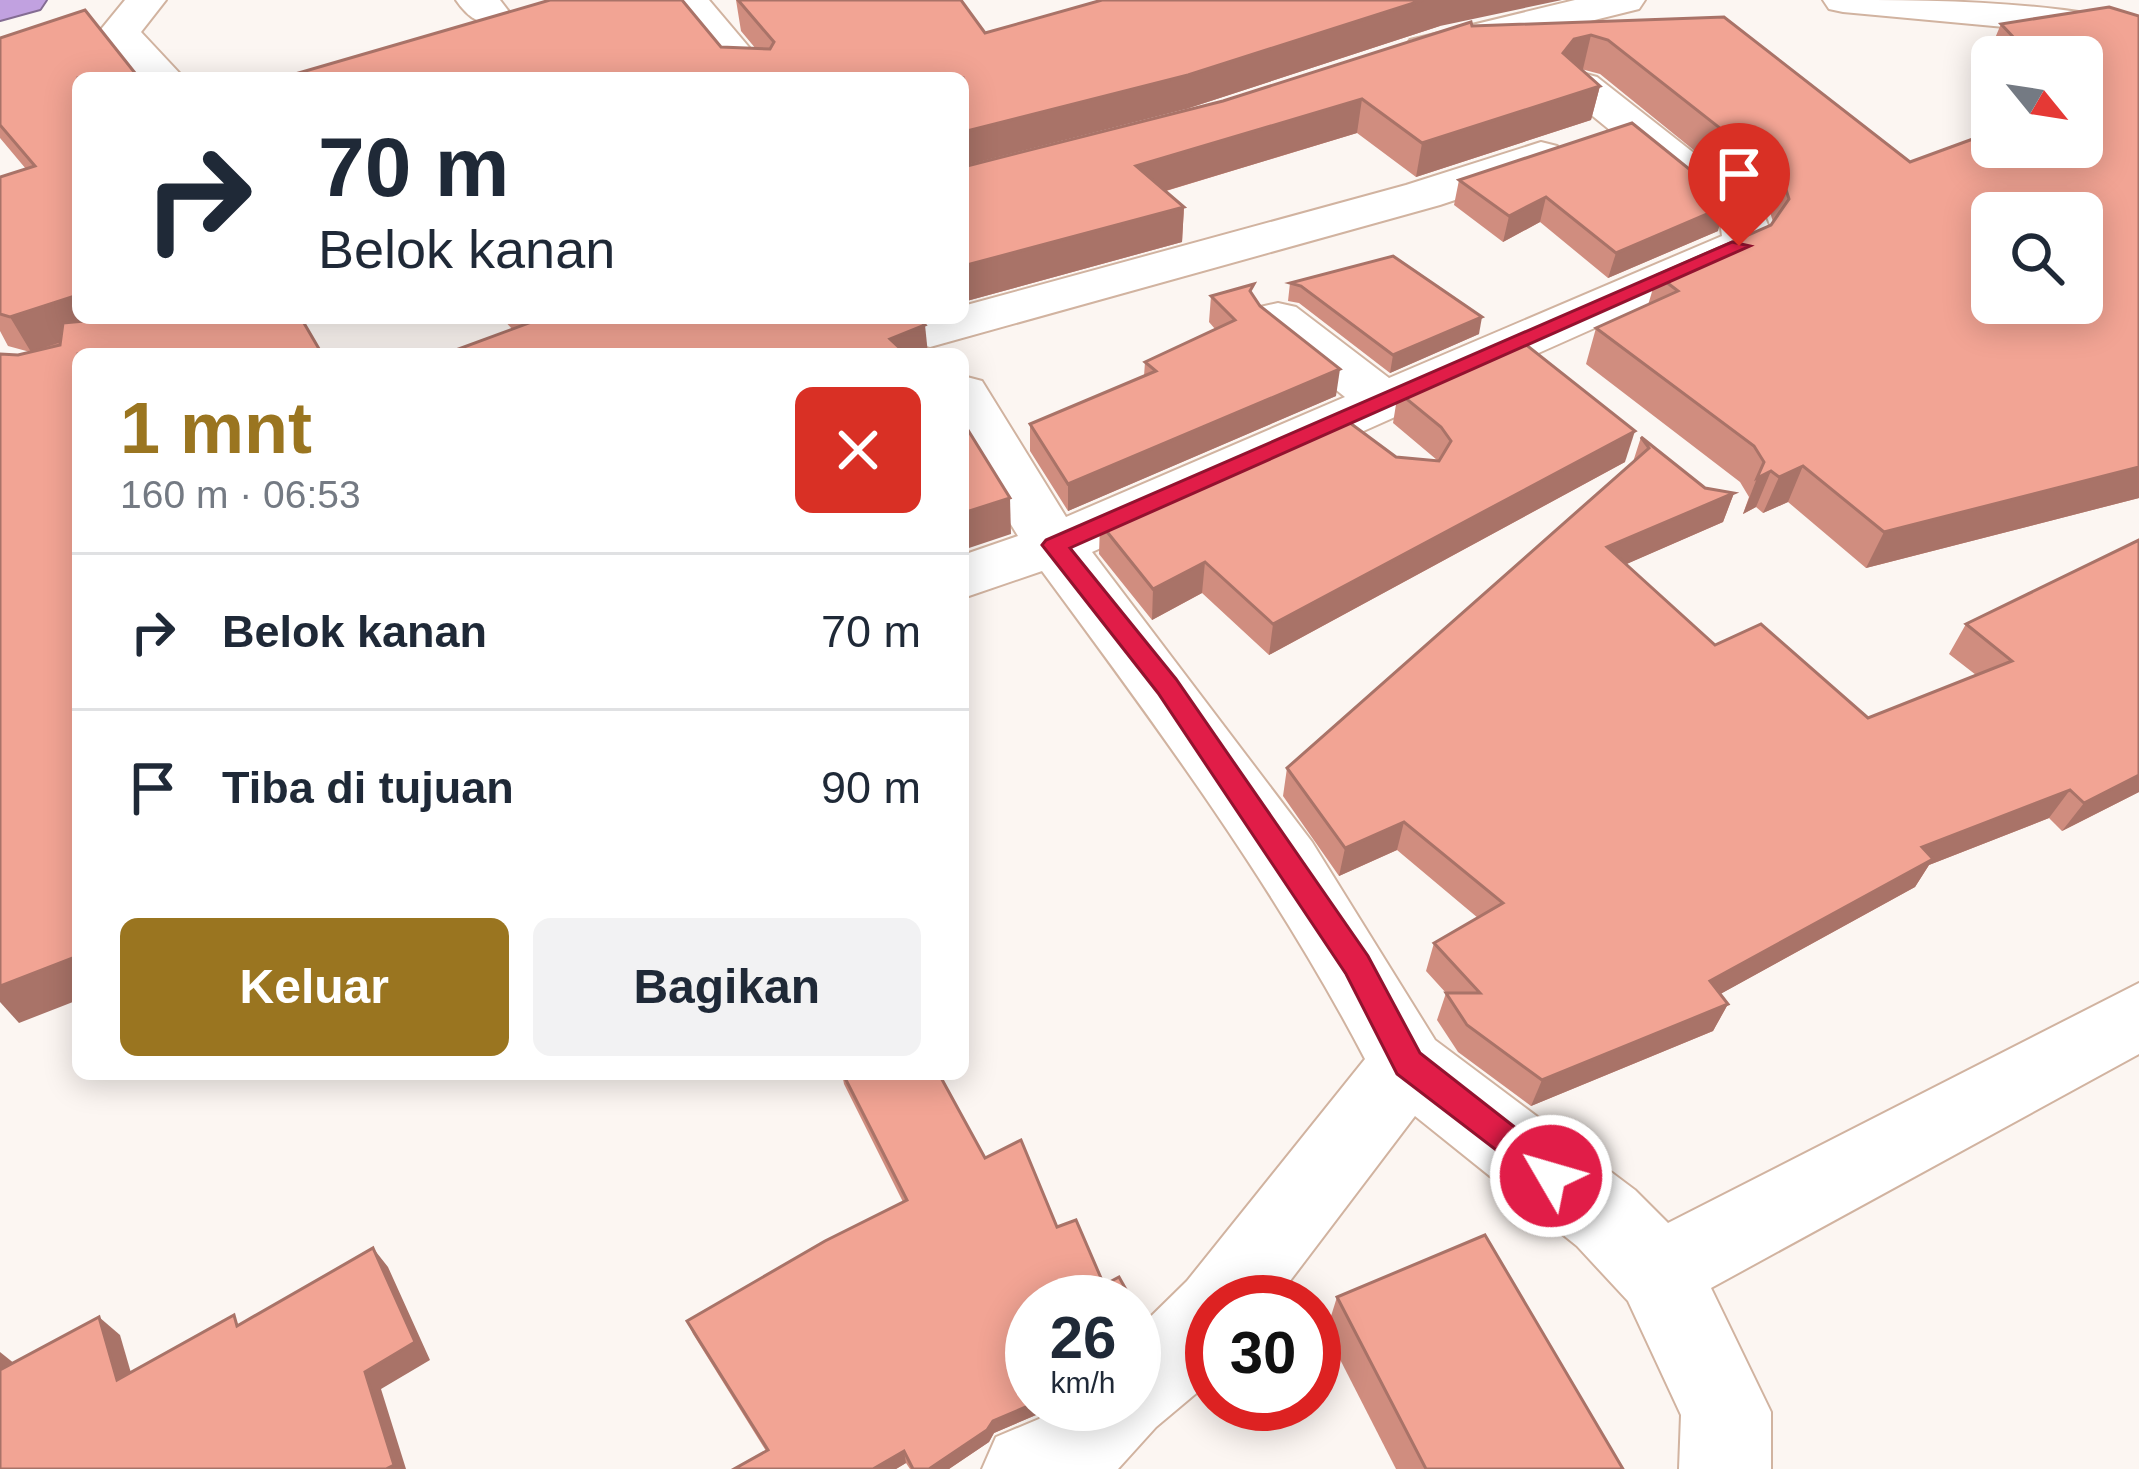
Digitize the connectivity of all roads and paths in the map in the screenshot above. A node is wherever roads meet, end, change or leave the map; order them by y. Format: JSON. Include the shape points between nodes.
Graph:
{"nodes":[{"id":1,"x":26,"y":0,"type":"edge"},
{"id":2,"x":146,"y":0,"type":"edge"},
{"id":3,"x":687,"y":0,"type":"edge"},
{"id":4,"x":1625,"y":0,"type":"edge"},
{"id":5,"x":1843,"y":0,"type":"edge"},
{"id":6,"x":2137,"y":0,"type":"edge"},
{"id":7,"x":0,"y":8,"type":"edge"},
{"id":8,"x":2096,"y":23,"type":"junction"},
{"id":9,"x":2139,"y":38,"type":"edge"},
{"id":10,"x":1388,"y":61,"type":"edge"},
{"id":11,"x":156,"y":72,"type":"edge"},
{"id":12,"x":748,"y":72,"type":"edge"},
{"id":13,"x":1582,"y":86,"type":"edge"},
{"id":14,"x":1630,"y":127,"type":"junction"},
{"id":15,"x":1278,"y":318,"type":"edge"},
{"id":16,"x":967,"y":324,"type":"edge"},
{"id":17,"x":969,"y":324,"type":"edge"},
{"id":18,"x":932,"y":334,"type":"edge"},
{"id":19,"x":1516,"y":340,"type":"junction"},
{"id":20,"x":1571,"y":384,"type":"edge"},
{"id":21,"x":969,"y":404,"type":"edge"},
{"id":22,"x":1365,"y":411,"type":"junction"},
{"id":23,"x":1395,"y":460,"type":"edge"},
{"id":24,"x":1054,"y":545,"type":"junction"},
{"id":25,"x":969,"y":575,"type":"edge"},
{"id":26,"x":2139,"y":1016,"type":"edge"},
{"id":27,"x":1408,"y":1064,"type":"junction"},
{"id":28,"x":1658,"y":1272,"type":"junction"},
{"id":29,"x":1242,"y":1275,"type":"edge"},
{"id":30,"x":1185,"y":1346,"type":"edge"},
{"id":31,"x":1161,"y":1368,"type":"edge"},
{"id":32,"x":1092,"y":1431,"type":"edge"},
{"id":33,"x":1028,"y":1469,"type":"edge"},
{"id":34,"x":1725,"y":1469,"type":"edge"}],
"edges":[{"from":1,"to":7,"type":"highway"},
{"from":2,"to":11,"type":"street","via":[[119,33]]},
{"from":3,"to":12,"type":"street"},
{"from":4,"to":10,"type":"street"},
{"from":5,"to":8,"type":"street"},
{"from":6,"to":8,"type":"street"},
{"from":8,"to":9,"type":"street"},
{"from":13,"to":14,"type":"street"},
{"from":14,"to":17,"type":"street","via":[[1424,195]]},
{"from":14,"to":19,"type":"street","via":[[1743,215],[1748,235],[1725,255]]},
{"from":15,"to":22,"type":"street"},
{"from":16,"to":18,"type":"street"},
{"from":19,"to":20,"type":"street"},
{"from":19,"to":22,"type":"street"},
{"from":21,"to":24,"type":"street"},
{"from":22,"to":23,"type":"street"},
{"from":22,"to":24,"type":"street"},
{"from":24,"to":25,"type":"street"},
{"from":24,"to":27,"type":"street","via":[[1167,686],[1357,965]]},
{"from":26,"to":28,"type":"street"},
{"from":27,"to":28,"type":"street","via":[[1606,1218]]},
{"from":27,"to":29,"type":"street"},
{"from":28,"to":34,"type":"street","via":[[1726,1412]]},
{"from":30,"to":31,"type":"street"},
{"from":32,"to":33,"type":"street"}]}
